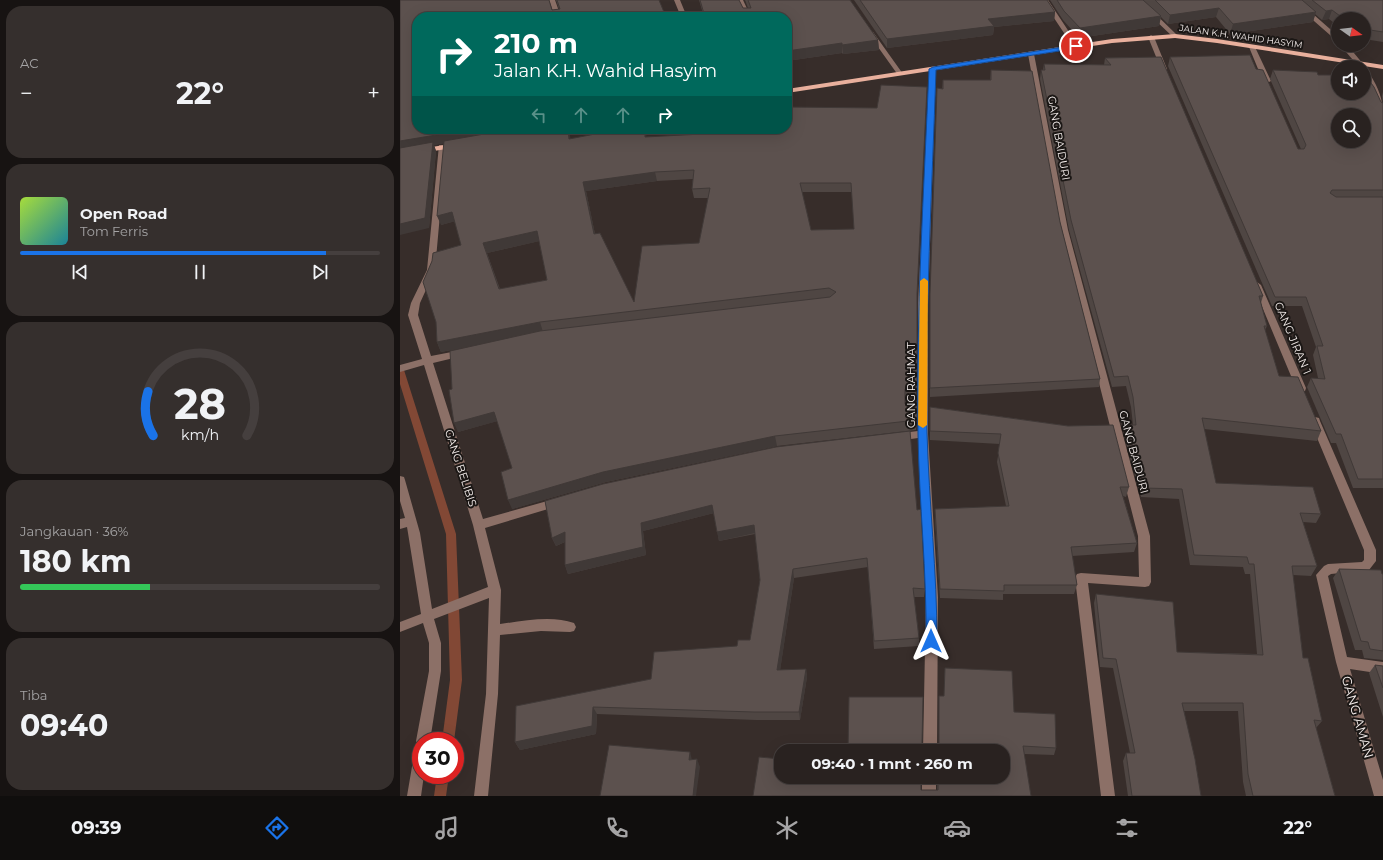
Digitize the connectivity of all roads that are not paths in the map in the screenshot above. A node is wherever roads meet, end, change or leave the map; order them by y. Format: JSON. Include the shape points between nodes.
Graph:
{"nodes":[{"id":1,"x":552,"y":0,"type":"edge"},
{"id":2,"x":678,"y":0,"type":"edge"},
{"id":3,"x":740,"y":0,"type":"edge"},
{"id":4,"x":1045,"y":0,"type":"edge"},
{"id":5,"x":1137,"y":0,"type":"edge"},
{"id":6,"x":1293,"y":0,"type":"edge"},
{"id":7,"x":556,"y":12,"type":"edge"},
{"id":8,"x":682,"y":12,"type":"edge"},
{"id":9,"x":746,"y":12,"type":"edge"},
{"id":10,"x":866,"y":25,"type":"edge"},
{"id":11,"x":1331,"y":33,"type":"edge"},
{"id":12,"x":1175,"y":36,"type":"junction"},
{"id":13,"x":1151,"y":37,"type":"junction"},
{"id":14,"x":1076,"y":46,"type":"junction"},
{"id":15,"x":1252,"y":47,"type":"junction"},
{"id":16,"x":1349,"y":52,"type":"edge"},
{"id":17,"x":1032,"y":54,"type":"junction"},
{"id":18,"x":1357,"y":60,"type":"edge"},
{"id":19,"x":1331,"y":61,"type":"edge"},
{"id":20,"x":1371,"y":67,"type":"edge"},
{"id":21,"x":1383,"y":67,"type":"edge"},
{"id":22,"x":933,"y":69,"type":"junction"},
{"id":23,"x":900,"y":74,"type":"junction"},
{"id":24,"x":1169,"y":80,"type":"edge"},
{"id":25,"x":1371,"y":84,"type":"edge"},
{"id":26,"x":792,"y":90,"type":"edge"},
{"id":27,"x":1271,"y":90,"type":"edge"},
{"id":28,"x":1383,"y":110,"type":"edge"},
{"id":29,"x":465,"y":144,"type":"edge"},
{"id":30,"x":442,"y":148,"type":"junction"},
{"id":31,"x":400,"y":154,"type":"edge"},
{"id":32,"x":1253,"y":274,"type":"edge"},
{"id":33,"x":474,"y":351,"type":"edge"},
{"id":34,"x":428,"y":360,"type":"junction"},
{"id":35,"x":400,"y":369,"type":"edge"},
{"id":36,"x":1305,"y":397,"type":"edge"},
{"id":37,"x":1311,"y":412,"type":"edge"},
{"id":38,"x":923,"y":434,"type":"junction"},
{"id":39,"x":884,"y":438,"type":"edge"},
{"id":40,"x":400,"y":480,"type":"edge"},
{"id":41,"x":570,"y":498,"type":"edge"},
{"id":42,"x":405,"y":522,"type":"edge"},
{"id":43,"x":479,"y":525,"type":"junction"},
{"id":44,"x":495,"y":590,"type":"junction"},
{"id":45,"x":432,"y":614,"type":"junction"},
{"id":46,"x":400,"y":627,"type":"edge"},
{"id":47,"x":570,"y":627,"type":"dead end"},
{"id":48,"x":494,"y":631,"type":"junction"},
{"id":49,"x":1342,"y":662,"type":"junction"},
{"id":50,"x":1383,"y":668,"type":"edge"},
{"id":51,"x":425,"y":732,"type":"edge"},
{"id":52,"x":930,"y":744,"type":"edge"},
{"id":53,"x":416,"y":784,"type":"edge"},
{"id":54,"x":930,"y":784,"type":"edge"},
{"id":55,"x":414,"y":796,"type":"edge"},
{"id":56,"x":481,"y":796,"type":"edge"},
{"id":57,"x":929,"y":796,"type":"edge"},
{"id":58,"x":1108,"y":796,"type":"edge"},
{"id":59,"x":1381,"y":796,"type":"edge"}],
"edges":[{"from":1,"to":7,"type":"street"},
{"from":2,"to":8,"type":"street"},
{"from":3,"to":9,"type":"street"},
{"from":4,"to":14,"type":"street"},
{"from":5,"to":12,"type":"street"},
{"from":6,"to":11,"type":"street"},
{"from":10,"to":23,"type":"street"},
{"from":12,"to":13,"type":"main road","name":"JALAN K.H. WAHID HASYIM"},
{"from":12,"to":15,"type":"main road","name":"JALAN K.H. WAHID HASYIM"},
{"from":13,"to":14,"type":"main road","name":"JALAN K.H. WAHID HASYIM"},
{"from":13,"to":24,"type":"street"},
{"from":14,"to":17,"type":"main road","name":"JALAN K.H. WAHID HASYIM"},
{"from":15,"to":19,"type":"main road","name":"JALAN K.H. WAHID HASYIM"},
{"from":15,"to":27,"type":"street"},
{"from":16,"to":18,"type":"street"},
{"from":17,"to":22,"type":"main road","name":"JALAN K.H. WAHID HASYIM"},
{"from":17,"to":58,"type":"street","name":"GANG BAIDURI","via":[[1064,230],[1144,536],[1144,582],[1081,578]]},
{"from":20,"to":21,"type":"main road","name":"JALAN K.H. WAHID HASYIM"},
{"from":22,"to":23,"type":"main road","name":"JALAN K.H. WAHID HASYIM"},
{"from":22,"to":38,"type":"street","name":"GANG RAHMAT","via":[[924,303]]},
{"from":23,"to":26,"type":"main road","name":"JALAN K.H. WAHID HASYIM"},
{"from":25,"to":28,"type":"street"},
{"from":29,"to":30,"type":"main road"},
{"from":30,"to":31,"type":"main road"},
{"from":30,"to":34,"type":"street","name":"GANG BELIBIS","via":[[431,270],[413,311]]},
{"from":32,"to":36,"type":"street","name":"GANG JIRAN 1"},
{"from":33,"to":34,"type":"street"},
{"from":34,"to":35,"type":"street"},
{"from":34,"to":43,"type":"street","name":"GANG BELIBIS"},
{"from":37,"to":49,"type":"street","via":[[1371,557],[1365,567],[1328,569],[1322,575]]},
{"from":38,"to":39,"type":"street"},
{"from":38,"to":52,"type":"street","name":"GANG RAHMAT","via":[[932,597]]},
{"from":40,"to":42,"type":"street"},
{"from":41,"to":43,"type":"street"},
{"from":42,"to":45,"type":"street"},
{"from":43,"to":44,"type":"street","name":"GANG BELIBIS"},
{"from":44,"to":45,"type":"street"},
{"from":44,"to":48,"type":"street","name":"GANG BELIBIS"},
{"from":45,"to":46,"type":"street"},
{"from":45,"to":51,"type":"street","via":[[436,656]]},
{"from":47,"to":48,"type":"street","via":[[528,625]]},
{"from":48,"to":56,"type":"street","name":"GANG BELIBIS","via":[[492,694]]},
{"from":49,"to":50,"type":"street"},
{"from":49,"to":59,"type":"street","name":"GANG AMAN"},
{"from":53,"to":55,"type":"street"},
{"from":54,"to":57,"type":"street"}]}
